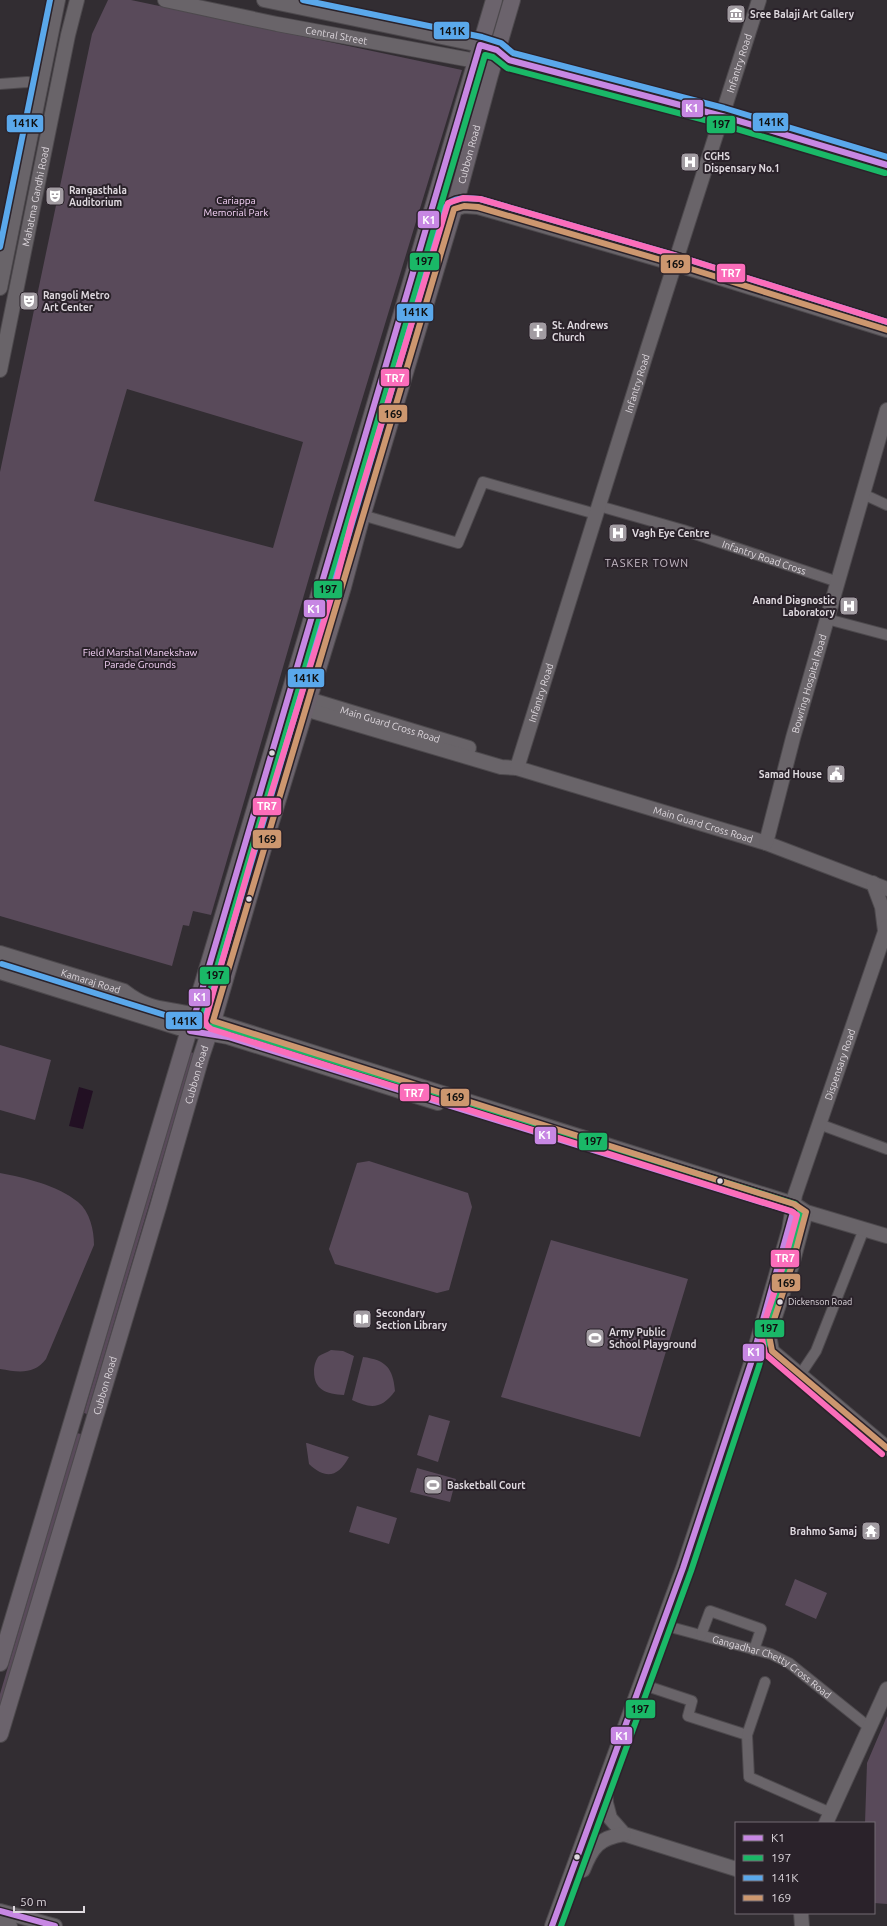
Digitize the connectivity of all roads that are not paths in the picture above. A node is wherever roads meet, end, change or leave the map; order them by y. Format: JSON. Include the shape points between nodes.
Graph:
{"nodes":[{"id":1,"x":58,"y":0,"type":"edge"},
{"id":2,"x":77,"y":0,"type":"edge"},
{"id":3,"x":165,"y":0,"type":"edge"},
{"id":4,"x":264,"y":0,"type":"edge"},
{"id":5,"x":494,"y":0,"type":"edge"},
{"id":6,"x":512,"y":0,"type":"edge"},
{"id":7,"x":759,"y":0,"type":"edge"},
{"id":8,"x":281,"y":4,"type":"junction"},
{"id":9,"x":277,"y":24,"type":"junction"},
{"id":10,"x":480,"y":45,"type":"junction"},
{"id":11,"x":500,"y":58,"type":"junction"},
{"id":12,"x":475,"y":63,"type":"junction"},
{"id":13,"x":0,"y":84,"type":"edge"},
{"id":14,"x":41,"y":84,"type":"junction"},
{"id":15,"x":722,"y":116,"type":"junction"},
{"id":16,"x":887,"y":165,"type":"edge"},
{"id":17,"x":454,"y":209,"type":"junction"},
{"id":18,"x":675,"y":264,"type":"junction"},
{"id":19,"x":0,"y":288,"type":"edge"},
{"id":20,"x":887,"y":330,"type":"edge"},
{"id":21,"x":0,"y":370,"type":"edge"},
{"id":22,"x":887,"y":410,"type":"edge"},
{"id":23,"x":367,"y":433,"type":"junction"},
{"id":24,"x":385,"y":439,"type":"junction"},
{"id":25,"x":864,"y":494,"type":"junction"},
{"id":26,"x":887,"y":505,"type":"edge"},
{"id":27,"x":598,"y":510,"type":"junction"},
{"id":28,"x":362,"y":515,"type":"junction"},
{"id":29,"x":323,"y":581,"type":"junction"},
{"id":30,"x":838,"y":582,"type":"junction"},
{"id":31,"x":343,"y":587,"type":"junction"},
{"id":32,"x":827,"y":620,"type":"junction"},
{"id":33,"x":887,"y":635,"type":"edge"},
{"id":34,"x":307,"y":704,"type":"junction"},
{"id":35,"x":335,"y":719,"type":"junction"},
{"id":36,"x":298,"y":733,"type":"junction"},
{"id":37,"x":517,"y":768,"type":"junction"},
{"id":38,"x":766,"y":843,"type":"junction"},
{"id":39,"x":243,"y":848,"type":"junction"},
{"id":40,"x":261,"y":855,"type":"junction"},
{"id":41,"x":873,"y":883,"type":"junction"},
{"id":42,"x":887,"y":889,"type":"edge"},
{"id":43,"x":886,"y":929,"type":"edge"},
{"id":44,"x":6,"y":955,"type":"edge"},
{"id":45,"x":3,"y":973,"type":"edge"},
{"id":46,"x":194,"y":1015,"type":"junction"},
{"id":47,"x":211,"y":1028,"type":"junction"},
{"id":48,"x":190,"y":1031,"type":"junction"},
{"id":49,"x":819,"y":1124,"type":"junction"},
{"id":50,"x":887,"y":1149,"type":"edge"},
{"id":51,"x":798,"y":1209,"type":"junction"},
{"id":52,"x":864,"y":1229,"type":"junction"},
{"id":53,"x":886,"y":1233,"type":"edge"},
{"id":54,"x":773,"y":1354,"type":"junction"},
{"id":55,"x":751,"y":1363,"type":"junction"},
{"id":56,"x":800,"y":1375,"type":"junction"},
{"id":57,"x":72,"y":1422,"type":"junction"},
{"id":58,"x":92,"y":1429,"type":"junction"},
{"id":59,"x":887,"y":1448,"type":"edge"},
{"id":60,"x":48,"y":1503,"type":"junction"},
{"id":61,"x":68,"y":1509,"type":"junction"},
{"id":62,"x":663,"y":1625,"type":"junction"},
{"id":63,"x":701,"y":1635,"type":"junction"},
{"id":64,"x":754,"y":1650,"type":"junction"},
{"id":65,"x":0,"y":1663,"type":"edge"},
{"id":66,"x":765,"y":1682,"type":"dead end"},
{"id":67,"x":641,"y":1684,"type":"junction"},
{"id":68,"x":887,"y":1689,"type":"edge"},
{"id":69,"x":870,"y":1728,"type":"junction"},
{"id":70,"x":0,"y":1734,"type":"edge"},
{"id":71,"x":747,"y":1735,"type":"junction"},
{"id":72,"x":605,"y":1784,"type":"junction"},
{"id":73,"x":828,"y":1818,"type":"edge"},
{"id":74,"x":624,"y":1834,"type":"junction"},
{"id":75,"x":735,"y":1868,"type":"edge"},
{"id":76,"x":0,"y":1911,"type":"edge"},
{"id":77,"x":801,"y":1914,"type":"edge"},
{"id":78,"x":0,"y":1923,"type":"edge"},
{"id":79,"x":558,"y":1923,"type":"edge"},
{"id":80,"x":10,"y":1926,"type":"edge"},
{"id":81,"x":55,"y":1926,"type":"edge"},
{"id":82,"x":802,"y":1926,"type":"edge"}],
"edges":[{"from":1,"to":14,"type":"main road","name":"Mahatma Gandhi Road"},
{"from":2,"to":21,"type":"main road","name":"Mahatma Gandhi Road"},
{"from":3,"to":9,"type":"main road","name":"Central Street"},
{"from":4,"to":8,"type":"main road","name":"Central Street"},
{"from":5,"to":10,"type":"main road","name":"Cubbon Road"},
{"from":6,"to":11,"type":"main road","name":"Cubbon Road"},
{"from":7,"to":15,"type":"main road","name":"Infantry Road"},
{"from":8,"to":9,"type":"main road"},
{"from":8,"to":10,"type":"main road","name":"Central Street"},
{"from":9,"to":12,"type":"main road","name":"Central Street"},
{"from":10,"to":11,"type":"main road","name":"Central Street"},
{"from":10,"to":12,"type":"main road","name":"Cubbon Road"},
{"from":11,"to":12,"type":"main road","name":"Central Street"},
{"from":11,"to":15,"type":"main road","name":"Central Street"},
{"from":11,"to":17,"type":"main road","name":"Cubbon Road"},
{"from":12,"to":23,"type":"main road","name":"Cubbon Road"},
{"from":13,"to":14,"type":"street"},
{"from":14,"to":19,"type":"main road","name":"Mahatma Gandhi Road"},
{"from":15,"to":16,"type":"main road","name":"Central Street"},
{"from":15,"to":18,"type":"main road","name":"Infantry Road"},
{"from":17,"to":18,"type":"main road","via":[[464,206],[478,207]]},
{"from":17,"to":24,"type":"main road","name":"Cubbon Road"},
{"from":18,"to":20,"type":"main road"},
{"from":18,"to":27,"type":"main road","name":"Infantry Road"},
{"from":22,"to":25,"type":"main road","name":"Bowring Hospital Road"},
{"from":23,"to":24,"type":"main road"},
{"from":23,"to":29,"type":"main road","name":"Cubbon Road"},
{"from":24,"to":28,"type":"main road","name":"Cubbon Road"},
{"from":25,"to":26,"type":"street"},
{"from":25,"to":30,"type":"main road","name":"Bowring Hospital Road"},
{"from":27,"to":28,"type":"street","name":"Infantry Road Cross","via":[[483,482],[458,544]]},
{"from":27,"to":30,"type":"street","name":"Infantry Road Cross","via":[[683,530]]},
{"from":27,"to":37,"type":"main road","name":"Infantry Road"},
{"from":28,"to":31,"type":"main road","name":"Cubbon Road"},
{"from":29,"to":31,"type":"main road"},
{"from":29,"to":39,"type":"main road","name":"Cubbon Road"},
{"from":30,"to":32,"type":"main road","name":"Bowring Hospital Road"},
{"from":31,"to":34,"type":"main road","name":"Cubbon Road"},
{"from":32,"to":33,"type":"street"},
{"from":32,"to":38,"type":"main road","name":"Bowring Hospital Road"},
{"from":34,"to":35,"type":"main road","name":"Main Guard Cross Road"},
{"from":34,"to":36,"type":"main road","name":"Cubbon Road"},
{"from":34,"to":37,"type":"main road","name":"Main Guard Cross Road","via":[[504,758]]},
{"from":35,"to":36,"type":"main road","via":[[310,723]]},
{"from":35,"to":37,"type":"main road","name":"Main Guard Cross Road","via":[[502,767]]},
{"from":36,"to":40,"type":"main road","name":"Cubbon Road"},
{"from":37,"to":38,"type":"main road","name":"Main Guard Cross Road"},
{"from":38,"to":41,"type":"main road","name":"Main Guard Cross Road"},
{"from":39,"to":40,"type":"main road"},
{"from":39,"to":46,"type":"main road","name":"Cubbon Road"},
{"from":40,"to":47,"type":"main road","name":"Cubbon Road"},
{"from":41,"to":42,"type":"main road","name":"Main Guard Cross Road"},
{"from":41,"to":43,"type":"main road","via":[[882,907]]},
{"from":43,"to":49,"type":"main road","name":"Dispensary Road"},
{"from":44,"to":45,"type":"main road"},
{"from":44,"to":46,"type":"main road","name":"Kamaraj Road","via":[[124,991],[147,1006]]},
{"from":45,"to":48,"type":"main road","name":"Kamaraj Road"},
{"from":46,"to":47,"type":"main road","name":"Kamaraj Road"},
{"from":46,"to":48,"type":"main road","name":"Cubbon Road"},
{"from":47,"to":48,"type":"main road","name":"Kamaraj Road"},
{"from":47,"to":51,"type":"main road","name":"Kamaraj Road"},
{"from":47,"to":58,"type":"main road","name":"Cubbon Road"},
{"from":48,"to":57,"type":"main road","name":"Cubbon Road"},
{"from":49,"to":50,"type":"street"},
{"from":49,"to":51,"type":"main road","name":"Dispensary Road","via":[[795,1195]]},
{"from":51,"to":52,"type":"main road","name":"Kamaraj Road"},
{"from":51,"to":54,"type":"main road","via":[[792,1265],[768,1335]]},
{"from":51,"to":55,"type":"main road"},
{"from":52,"to":53,"type":"main road","name":"Kamaraj Road"},
{"from":52,"to":56,"type":"street","via":[[816,1351]]},
{"from":54,"to":55,"type":"main road","via":[[761,1354]]},
{"from":54,"to":56,"type":"main road"},
{"from":55,"to":62,"type":"main road"},
{"from":56,"to":59,"type":"main road"},
{"from":57,"to":58,"type":"main road"},
{"from":57,"to":60,"type":"main road","name":"Cubbon Road"},
{"from":58,"to":61,"type":"main road","name":"Cubbon Road"},
{"from":60,"to":61,"type":"main road"},
{"from":60,"to":65,"type":"main road","name":"Cubbon Road"},
{"from":61,"to":70,"type":"main road","name":"Cubbon Road"},
{"from":62,"to":63,"type":"street","name":"Gangadhar Chetty Cross Road"},
{"from":62,"to":67,"type":"main road"},
{"from":63,"to":64,"type":"street","name":"Gangadhar Chetty Cross Road"},
{"from":63,"to":64,"type":"street","via":[[710,1611],[761,1629]]},
{"from":64,"to":69,"type":"street","name":"Gangadhar Chetty Cross Road","via":[[771,1654],[788,1663]]},
{"from":66,"to":71,"type":"street"},
{"from":67,"to":71,"type":"street","via":[[692,1701],[688,1716]]},
{"from":67,"to":72,"type":"main road"},
{"from":68,"to":69,"type":"main road"},
{"from":69,"to":73,"type":"main road"},
{"from":71,"to":73,"type":"street","via":[[749,1777]]},
{"from":72,"to":74,"type":"main road","via":[[610,1818]]},
{"from":72,"to":79,"type":"main road"},
{"from":74,"to":75,"type":"main road"},
{"from":74,"to":79,"type":"main road","via":[[606,1838],[588,1856]]},
{"from":76,"to":81,"type":"main road"},
{"from":77,"to":82,"type":"main road"},
{"from":78,"to":80,"type":"main road"}]}
